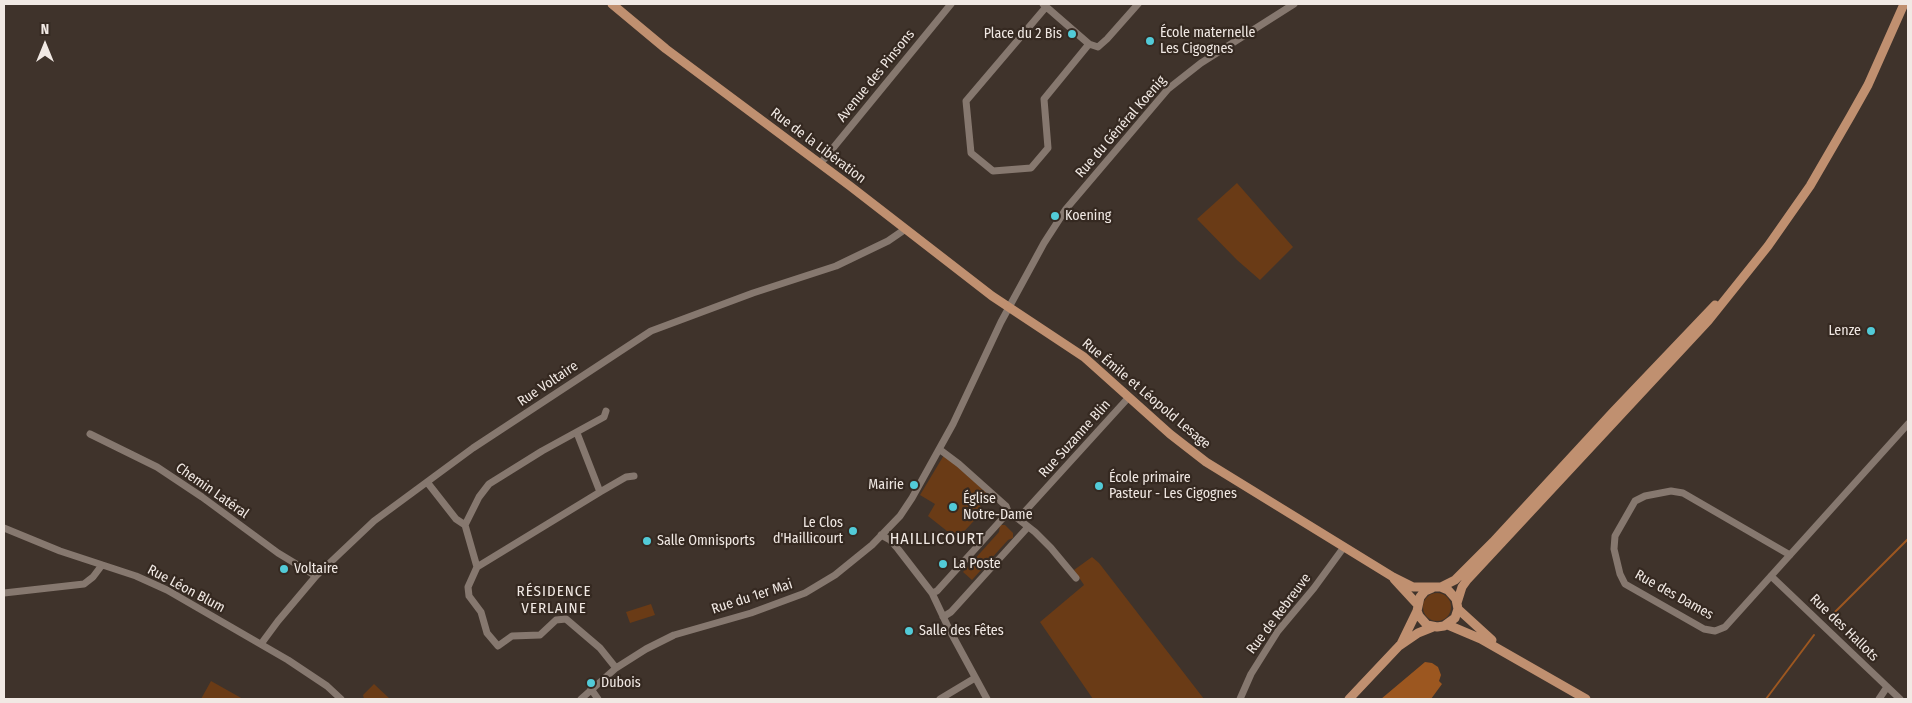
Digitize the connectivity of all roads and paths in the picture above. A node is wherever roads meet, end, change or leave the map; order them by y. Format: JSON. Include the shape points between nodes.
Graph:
{"nodes":[{"id":1,"x":612,"y":4,"type":"edge"},
{"id":2,"x":951,"y":4,"type":"edge"},
{"id":3,"x":1138,"y":4,"type":"edge"},
{"id":4,"x":1294,"y":4,"type":"edge"},
{"id":5,"x":1904,"y":4,"type":"edge"},
{"id":6,"x":1044,"y":5,"type":"edge"},
{"id":7,"x":1089,"y":44,"type":"junction"},
{"id":8,"x":820,"y":164,"type":"junction"},
{"id":9,"x":904,"y":230,"type":"junction"},
{"id":10,"x":1735,"y":286,"type":"junction"},
{"id":11,"x":1008,"y":308,"type":"junction"},
{"id":12,"x":1129,"y":397,"type":"junction"},
{"id":13,"x":606,"y":411,"type":"dead end"},
{"id":14,"x":1908,"y":424,"type":"edge"},
{"id":15,"x":577,"y":433,"type":"junction"},
{"id":16,"x":90,"y":434,"type":"dead end"},
{"id":17,"x":939,"y":449,"type":"junction"},
{"id":18,"x":634,"y":476,"type":"dead end"},
{"id":19,"x":427,"y":482,"type":"junction"},
{"id":20,"x":600,"y":492,"type":"junction"},
{"id":21,"x":1008,"y":510,"type":"junction"},
{"id":22,"x":1018,"y":519,"type":"junction"},
{"id":23,"x":465,"y":525,"type":"junction"},
{"id":24,"x":1028,"y":527,"type":"junction"},
{"id":25,"x":4,"y":528,"type":"edge"},
{"id":26,"x":882,"y":535,"type":"junction"},
{"id":27,"x":1344,"y":547,"type":"junction"},
{"id":28,"x":1790,"y":555,"type":"junction"},
{"id":29,"x":102,"y":566,"type":"junction"},
{"id":30,"x":477,"y":566,"type":"junction"},
{"id":31,"x":316,"y":576,"type":"junction"},
{"id":32,"x":1771,"y":576,"type":"junction"},
{"id":33,"x":1076,"y":578,"type":"dead end"},
{"id":34,"x":1394,"y":578,"type":"junction"},
{"id":35,"x":1436,"y":588,"type":"junction"},
{"id":36,"x":4,"y":593,"type":"edge"},
{"id":37,"x":932,"y":593,"type":"junction"},
{"id":38,"x":1457,"y":606,"type":"junction"},
{"id":39,"x":1417,"y":608,"type":"junction"},
{"id":40,"x":943,"y":617,"type":"junction"},
{"id":41,"x":1448,"y":625,"type":"junction"},
{"id":42,"x":1433,"y":627,"type":"junction"},
{"id":43,"x":262,"y":644,"type":"junction"},
{"id":44,"x":1399,"y":646,"type":"junction"},
{"id":45,"x":1509,"y":655,"type":"junction"},
{"id":46,"x":616,"y":668,"type":"junction"},
{"id":47,"x":976,"y":678,"type":"junction"},
{"id":48,"x":1887,"y":687,"type":"junction"},
{"id":49,"x":591,"y":689,"type":"junction"},
{"id":50,"x":341,"y":699,"type":"edge"},
{"id":51,"x":581,"y":699,"type":"edge"},
{"id":52,"x":598,"y":699,"type":"edge"},
{"id":53,"x":940,"y":699,"type":"edge"},
{"id":54,"x":987,"y":699,"type":"edge"},
{"id":55,"x":1240,"y":699,"type":"edge"},
{"id":56,"x":1349,"y":699,"type":"edge"},
{"id":57,"x":1586,"y":699,"type":"edge"},
{"id":58,"x":1878,"y":699,"type":"edge"},
{"id":59,"x":1900,"y":699,"type":"edge"}],
"edges":[{"from":1,"to":8,"type":"main road","name":"Rue de la Libération","via":[[666,49]]},
{"from":2,"to":8,"type":"street","name":"Avenue des Pinsons"},
{"from":3,"to":7,"type":"street","via":[[1098,47]]},
{"from":4,"to":11,"type":"street","name":"Rue du Général Koenig","via":[[1201,63],[1168,89],[1066,209]]},
{"from":5,"to":10,"type":"main road","via":[[1868,85],[1810,186]]},
{"from":6,"to":7,"type":"street"},
{"from":6,"to":7,"type":"street","via":[[966,101],[971,153],[993,171],[1031,168],[1048,148],[1044,99]]},
{"from":8,"to":9,"type":"main road","name":"Rue de la Libération"},
{"from":9,"to":11,"type":"main road","name":"Rue de la Libération"},
{"from":9,"to":19,"type":"street","name":"Rue Voltaire","via":[[836,266],[651,331]]},
{"from":10,"to":35,"type":"main road","via":[[1493,542],[1455,580]]},
{"from":10,"to":38,"type":"main road","via":[[1670,364],[1467,580]]},
{"from":11,"to":12,"type":"main road","name":"Rue Émile et Léopold Lesage","via":[[1084,357]]},
{"from":11,"to":17,"type":"street","name":"Rue du 1er Mai"},
{"from":12,"to":22,"type":"street","name":"Rue Suzanne Blin"},
{"from":12,"to":27,"type":"main road","name":"Rue Émile et Léopold Lesage","via":[[1206,462]]},
{"from":13,"to":15,"type":"street","via":[[604,417]]},
{"from":14,"to":28,"type":"street","name":"Rue des Dames"},
{"from":15,"to":20,"type":"street"},
{"from":15,"to":23,"type":"street","via":[[489,484]]},
{"from":16,"to":31,"type":"street","name":"Chemin Latéral","via":[[156,467]]},
{"from":17,"to":21,"type":"street","via":[[987,488]]},
{"from":17,"to":26,"type":"street","name":"Rue du 1er Mai","via":[[907,507]]},
{"from":18,"to":20,"type":"street","via":[[626,477]]},
{"from":19,"to":23,"type":"street","via":[[456,519]]},
{"from":19,"to":31,"type":"street","name":"Rue Voltaire","via":[[374,521]]},
{"from":20,"to":30,"type":"street"},
{"from":21,"to":22,"type":"street"},
{"from":21,"to":37,"type":"street"},
{"from":22,"to":24,"type":"street"},
{"from":23,"to":30,"type":"street"},
{"from":24,"to":33,"type":"street"},
{"from":24,"to":40,"type":"street"},
{"from":25,"to":29,"type":"street","name":"Rue Léon Blum"},
{"from":26,"to":37,"type":"street","via":[[898,548]]},
{"from":26,"to":46,"type":"street","name":"Rue du 1er Mai","via":[[835,575],[805,593],[752,613],[674,635]]},
{"from":27,"to":34,"type":"main road","name":"Rue Émile et Léopold Lesage"},
{"from":27,"to":55,"type":"street","name":"Rue de Rebreuve","via":[[1278,631],[1251,674]]},
{"from":28,"to":32,"type":"street","name":"Rue des Dames"},
{"from":28,"to":32,"type":"street","name":"Rue des Dames","via":[[1683,493],[1671,491],[1635,501],[1615,536],[1614,549],[1625,584],[1704,629],[1716,631],[1725,627]]},
{"from":29,"to":36,"type":"street","via":[[84,584]]},
{"from":29,"to":43,"type":"street","name":"Rue Léon Blum","via":[[149,582]]},
{"from":30,"to":46,"type":"street","via":[[468,587],[469,596],[480,612],[487,633],[498,646],[512,636],[540,635],[556,620],[566,619],[600,648]]},
{"from":31,"to":43,"type":"street","name":"Rue Voltaire"},
{"from":32,"to":48,"type":"street","name":"Rue des Hallots"},
{"from":34,"to":35,"type":"main road","via":[[1413,587]]},
{"from":34,"to":39,"type":"main road"},
{"from":35,"to":38,"type":"main road","via":[[1451,593]]},
{"from":35,"to":39,"type":"main road","via":[[1422,594]]},
{"from":37,"to":40,"type":"street"},
{"from":38,"to":41,"type":"main road","via":[[1455,618]]},
{"from":38,"to":45,"type":"main road","via":[[1466,618]]},
{"from":39,"to":42,"type":"main road","via":[[1423,621]]},
{"from":39,"to":44,"type":"main road"},
{"from":40,"to":47,"type":"street"},
{"from":41,"to":42,"type":"main road"},
{"from":41,"to":45,"type":"main road"},
{"from":42,"to":44,"type":"main road"},
{"from":43,"to":50,"type":"street","name":"Rue Léon Blum","via":[[310,673]]},
{"from":44,"to":56,"type":"main road"},
{"from":45,"to":57,"type":"main road"},
{"from":46,"to":49,"type":"street","name":"Rue du 1er Mai"},
{"from":47,"to":53,"type":"street"},
{"from":47,"to":54,"type":"street"},
{"from":48,"to":58,"type":"street"},
{"from":48,"to":59,"type":"street","name":"Rue des Hallots"},
{"from":49,"to":51,"type":"street","name":"Rue du 1er Mai"},
{"from":49,"to":52,"type":"street"}]}
